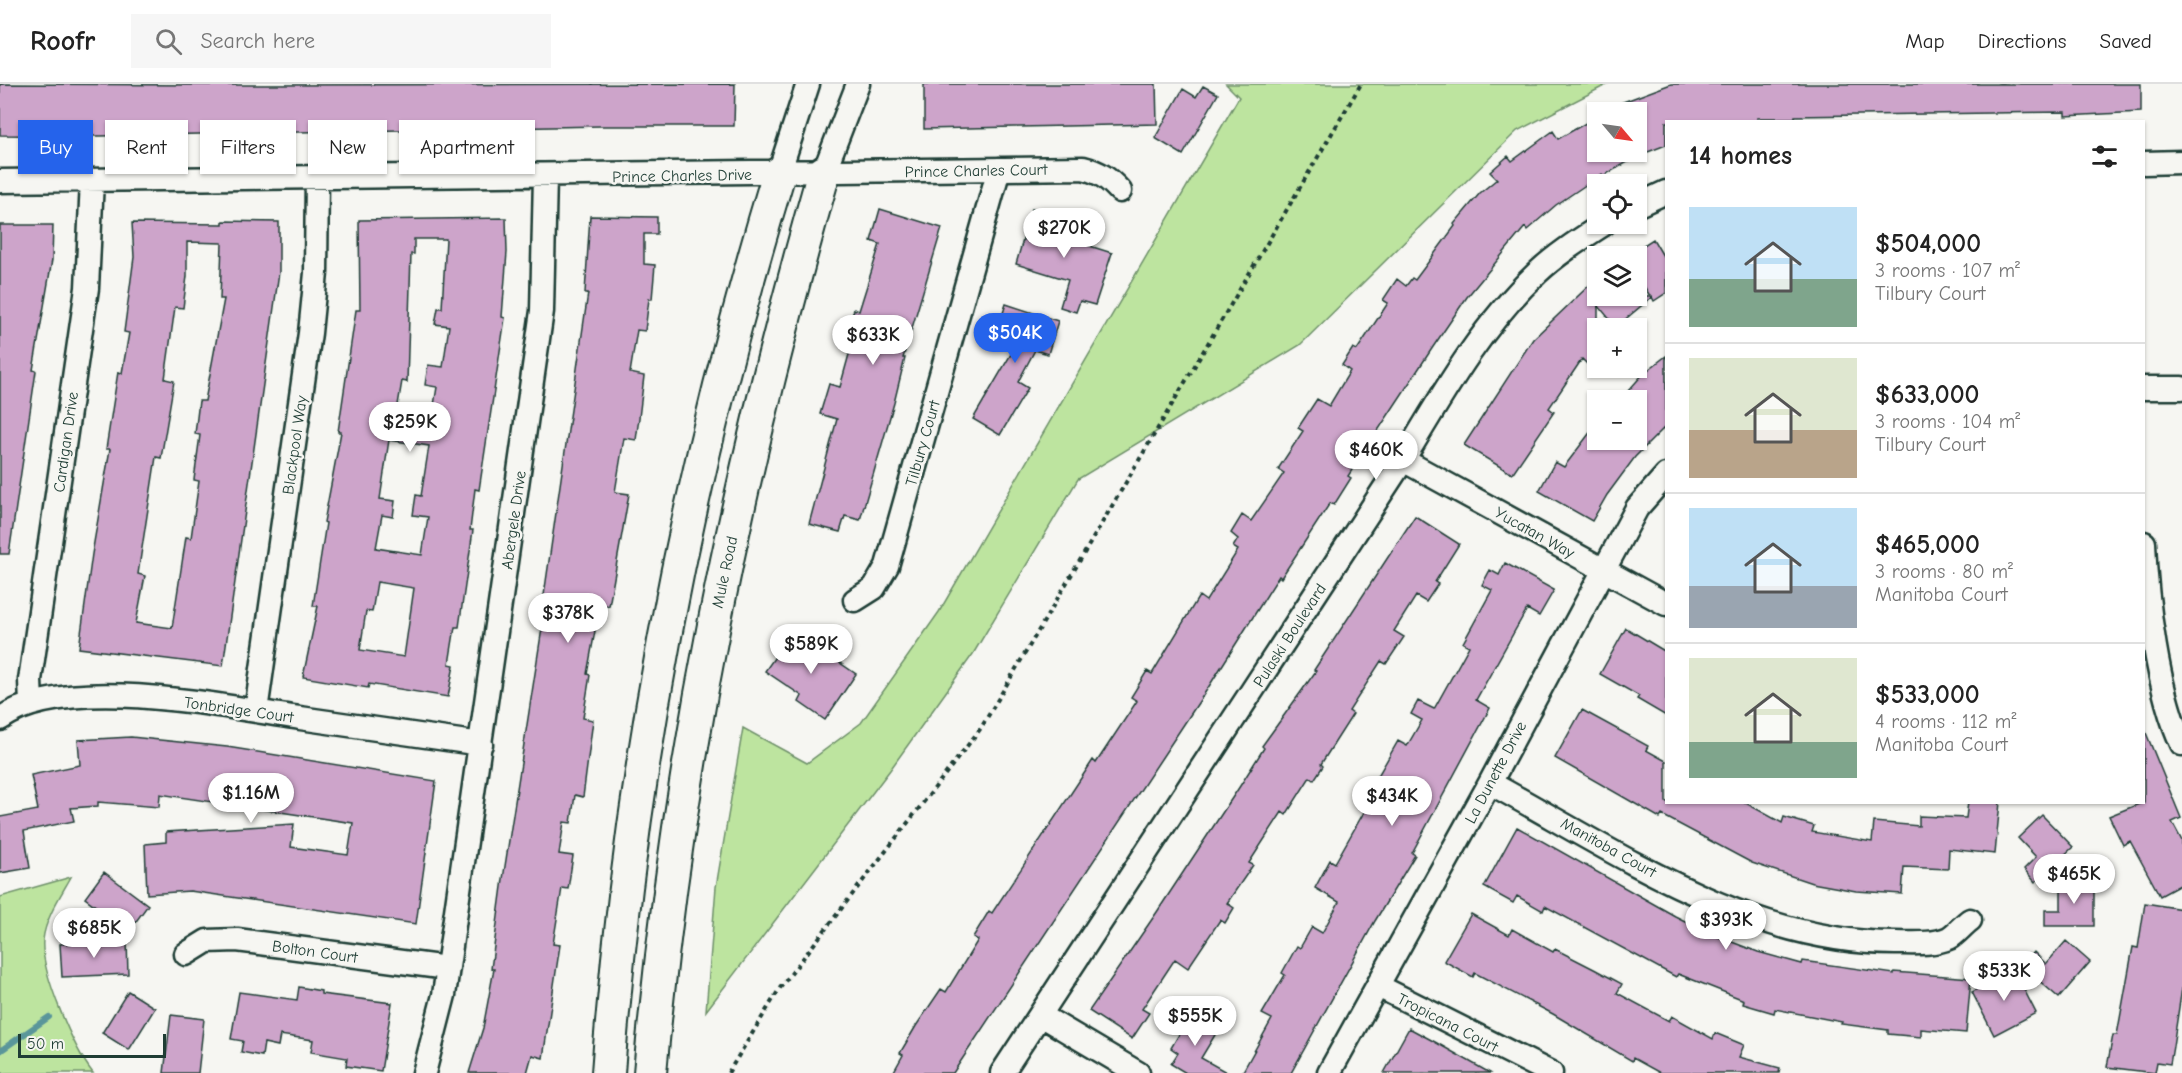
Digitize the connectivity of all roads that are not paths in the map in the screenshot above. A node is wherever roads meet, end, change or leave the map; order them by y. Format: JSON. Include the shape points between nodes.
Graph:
{"nodes":[{"id":1,"x":808,"y":84,"type":"edge"},
{"id":2,"x":858,"y":84,"type":"edge"},
{"id":3,"x":2182,"y":162,"type":"edge"},
{"id":4,"x":2145,"y":163,"type":"edge"},
{"id":5,"x":999,"y":169,"type":"junction"},
{"id":6,"x":824,"y":172,"type":"junction"},
{"id":7,"x":779,"y":173,"type":"junction"},
{"id":8,"x":545,"y":176,"type":"junction"},
{"id":9,"x":317,"y":177,"type":"junction"},
{"id":10,"x":92,"y":180,"type":"junction"},
{"id":11,"x":0,"y":181,"type":"edge"},
{"id":12,"x":1120,"y":191,"type":"dead end"},
{"id":13,"x":1665,"y":192,"type":"edge"},
{"id":14,"x":1647,"y":201,"type":"edge"},
{"id":15,"x":1590,"y":234,"type":"edge"},
{"id":16,"x":2145,"y":388,"type":"edge"},
{"id":17,"x":2182,"y":388,"type":"edge"},
{"id":18,"x":1403,"y":460,"type":"junction"},
{"id":19,"x":1665,"y":476,"type":"edge"},
{"id":20,"x":1604,"y":570,"type":"junction"},
{"id":21,"x":2145,"y":576,"type":"edge"},
{"id":22,"x":855,"y":600,"type":"dead end"},
{"id":23,"x":1665,"y":603,"type":"edge"},
{"id":24,"x":31,"y":704,"type":"junction"},
{"id":25,"x":256,"y":711,"type":"junction"},
{"id":26,"x":0,"y":719,"type":"edge"},
{"id":27,"x":481,"y":744,"type":"junction"},
{"id":28,"x":2182,"y":744,"type":"edge"},
{"id":29,"x":1490,"y":783,"type":"junction"},
{"id":30,"x":1970,"y":920,"type":"dead end"},
{"id":31,"x":186,"y":954,"type":"dead end"},
{"id":32,"x":447,"y":968,"type":"junction"},
{"id":33,"x":1378,"y":986,"type":"junction"},
{"id":34,"x":1040,"y":1015,"type":"junction"},
{"id":35,"x":424,"y":1073,"type":"edge"},
{"id":36,"x":608,"y":1073,"type":"edge"},
{"id":37,"x":650,"y":1073,"type":"edge"},
{"id":38,"x":1002,"y":1073,"type":"edge"},
{"id":39,"x":1138,"y":1073,"type":"edge"},
{"id":40,"x":1329,"y":1073,"type":"edge"},
{"id":41,"x":1551,"y":1073,"type":"edge"}],
"edges":[{"from":1,"to":7,"type":"street"},
{"from":2,"to":6,"type":"street","name":"Mule Road"},
{"from":3,"to":4,"type":"street"},
{"from":5,"to":6,"type":"street","name":"Prince Charles Court"},
{"from":5,"to":12,"type":"street","name":"Prince Charles Court","via":[[1083,168],[1097,171]]},
{"from":5,"to":22,"type":"street","name":"Tilbury Court","via":[[887,566],[874,588]]},
{"from":6,"to":7,"type":"street","name":"Prince Charles Drive"},
{"from":6,"to":37,"type":"main road","name":"Mule Road","via":[[747,460],[706,658],[664,934]]},
{"from":7,"to":8,"type":"street","name":"Prince Charles Drive"},
{"from":7,"to":36,"type":"main road","via":[[741,299],[705,443],[661,657],[624,893]]},
{"from":8,"to":9,"type":"street","name":"Prince Charles Drive"},
{"from":8,"to":27,"type":"street","name":"Abergele Drive","via":[[542,312]]},
{"from":9,"to":10,"type":"street","name":"Prince Charles Drive"},
{"from":9,"to":25,"type":"street","name":"Blackpool Way","via":[[312,314]]},
{"from":10,"to":11,"type":"street","name":"Prince Charles Drive"},
{"from":10,"to":24,"type":"street","name":"Cardigan Drive","via":[[87,288],[30,680]]},
{"from":13,"to":14,"type":"street"},
{"from":15,"to":18,"type":"street","name":"Pulaski Boulevard","via":[[1537,273],[1506,306],[1457,371]]},
{"from":16,"to":17,"type":"street"},
{"from":18,"to":20,"type":"street","name":"Yucatan Way"},
{"from":18,"to":34,"type":"street","name":"Pulaski Boulevard"},
{"from":19,"to":20,"type":"street","name":"La Dunette Drive","via":[[1637,508]]},
{"from":20,"to":23,"type":"street","name":"Yucatan Way"},
{"from":20,"to":29,"type":"street","name":"La Dunette Drive"},
{"from":21,"to":28,"type":"street","via":[[2164,690]]},
{"from":24,"to":25,"type":"street","name":"Tonbridge Court","via":[[128,696]]},
{"from":24,"to":26,"type":"street","name":"Tonbridge Court"},
{"from":25,"to":27,"type":"street","name":"Tonbridge Court"},
{"from":27,"to":32,"type":"street","name":"Abergele Drive"},
{"from":29,"to":30,"type":"street","name":"Manitoba Court","via":[[1671,881],[1744,914],[1801,933],[1876,943],[1924,943],[1949,938]]},
{"from":29,"to":33,"type":"street","name":"La Dunette Drive"},
{"from":31,"to":32,"type":"street","name":"Bolton Court","via":[[207,941],[237,940]]},
{"from":32,"to":35,"type":"street","name":"Abergele Drive","via":[[439,1020]]},
{"from":33,"to":40,"type":"street","name":"La Dunette Drive"},
{"from":33,"to":41,"type":"street","name":"Tropicana Court"},
{"from":34,"to":38,"type":"street","name":"Pulaski Boulevard"},
{"from":34,"to":39,"type":"street"}]}
